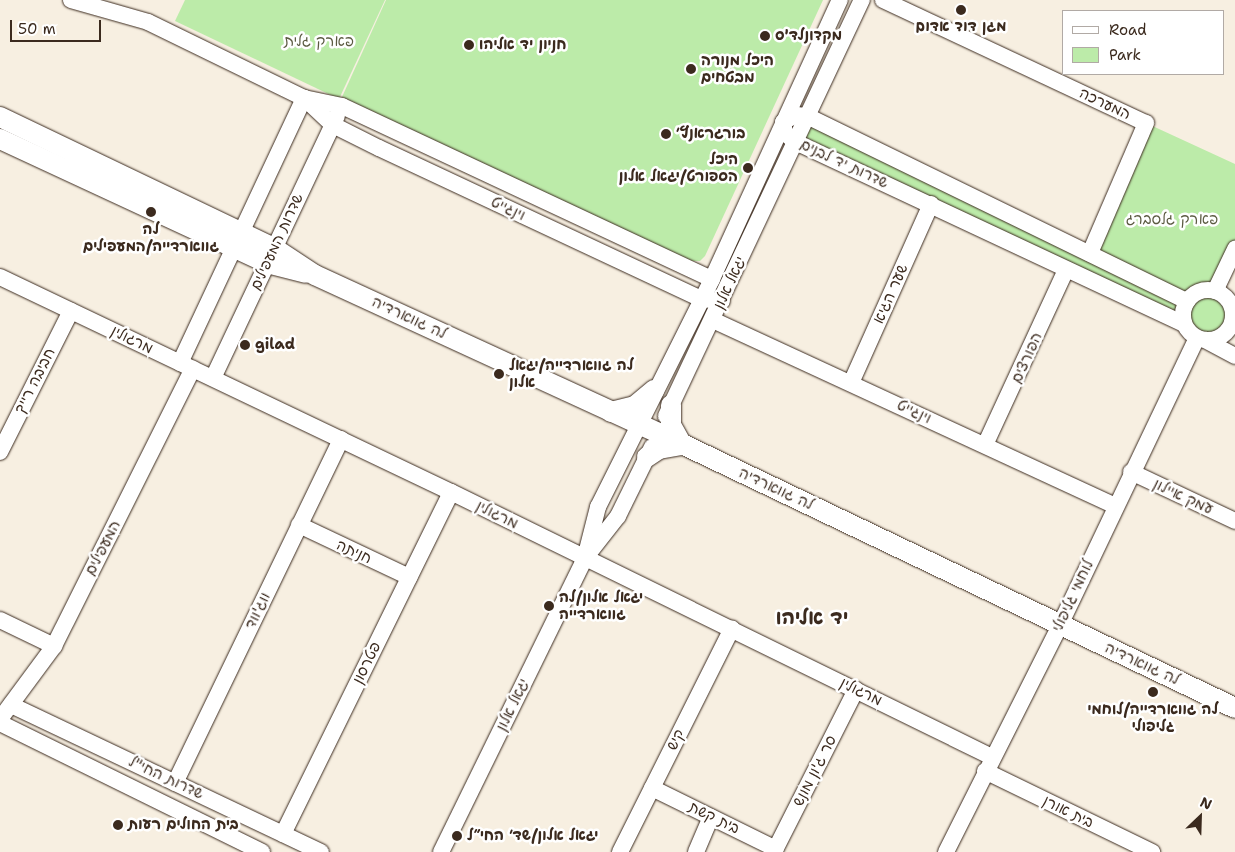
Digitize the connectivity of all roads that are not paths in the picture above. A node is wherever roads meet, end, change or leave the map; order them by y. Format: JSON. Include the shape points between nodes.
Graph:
{"nodes":[{"id":1,"x":71,"y":0,"type":"edge"},
{"id":2,"x":840,"y":0,"type":"edge"},
{"id":3,"x":862,"y":0,"type":"edge"},
{"id":4,"x":883,"y":0,"type":"edge"},
{"id":5,"x":304,"y":98,"type":"junction"},
{"id":6,"x":342,"y":106,"type":"junction"},
{"id":7,"x":807,"y":116,"type":"junction"},
{"id":8,"x":0,"y":117,"type":"edge"},
{"id":9,"x":783,"y":122,"type":"junction"},
{"id":10,"x":333,"y":125,"type":"junction"},
{"id":11,"x":0,"y":139,"type":"edge"},
{"id":12,"x":795,"y":142,"type":"junction"},
{"id":13,"x":931,"y":204,"type":"junction"},
{"id":14,"x":237,"y":240,"type":"junction"},
{"id":15,"x":1235,"y":249,"type":"edge"},
{"id":16,"x":1090,"y":253,"type":"junction"},
{"id":17,"x":270,"y":255,"type":"junction"},
{"id":18,"x":1066,"y":270,"type":"junction"},
{"id":19,"x":0,"y":277,"type":"edge"},
{"id":20,"x":712,"y":280,"type":"junction"},
{"id":21,"x":1215,"y":291,"type":"junction"},
{"id":22,"x":702,"y":300,"type":"junction"},
{"id":23,"x":722,"y":301,"type":"junction"},
{"id":24,"x":1187,"y":301,"type":"junction"},
{"id":25,"x":71,"y":311,"type":"junction"},
{"id":26,"x":1234,"y":319,"type":"edge"},
{"id":27,"x":713,"y":320,"type":"junction"},
{"id":28,"x":1184,"y":324,"type":"junction"},
{"id":29,"x":1201,"y":339,"type":"junction"},
{"id":30,"x":1235,"y":356,"type":"edge"},
{"id":31,"x":186,"y":366,"type":"junction"},
{"id":32,"x":213,"y":378,"type":"junction"},
{"id":33,"x":851,"y":383,"type":"junction"},
{"id":34,"x":654,"y":390,"type":"junction"},
{"id":35,"x":671,"y":405,"type":"junction"},
{"id":36,"x":611,"y":412,"type":"junction"},
{"id":37,"x":638,"y":424,"type":"junction"},
{"id":38,"x":659,"y":433,"type":"junction"},
{"id":39,"x":341,"y":439,"type":"junction"},
{"id":40,"x":985,"y":444,"type":"junction"},
{"id":41,"x":682,"y":445,"type":"junction"},
{"id":42,"x":0,"y":452,"type":"edge"},
{"id":43,"x":647,"y":457,"type":"junction"},
{"id":44,"x":1131,"y":472,"type":"junction"},
{"id":45,"x":451,"y":492,"type":"junction"},
{"id":46,"x":1115,"y":506,"type":"junction"},
{"id":47,"x":1235,"y":521,"type":"edge"},
{"id":48,"x":299,"y":525,"type":"junction"},
{"id":49,"x":585,"y":558,"type":"junction"},
{"id":50,"x":409,"y":578,"type":"junction"},
{"id":51,"x":0,"y":620,"type":"edge"},
{"id":52,"x":1060,"y":625,"type":"junction"},
{"id":53,"x":732,"y":628,"type":"junction"},
{"id":54,"x":54,"y":646,"type":"junction"},
{"id":55,"x":856,"y":690,"type":"junction"},
{"id":56,"x":10,"y":705,"type":"junction"},
{"id":57,"x":1235,"y":708,"type":"edge"},
{"id":58,"x":0,"y":719,"type":"edge"},
{"id":59,"x":0,"y":723,"type":"edge"},
{"id":60,"x":989,"y":764,"type":"junction"},
{"id":61,"x":175,"y":783,"type":"junction"},
{"id":62,"x":652,"y":788,"type":"junction"},
{"id":63,"x":710,"y":817,"type":"junction"},
{"id":64,"x":282,"y":834,"type":"junction"},
{"id":65,"x":775,"y":850,"type":"edge"},
{"id":66,"x":262,"y":852,"type":"edge"},
{"id":67,"x":321,"y":852,"type":"edge"},
{"id":68,"x":441,"y":852,"type":"edge"},
{"id":69,"x":620,"y":852,"type":"edge"},
{"id":70,"x":696,"y":852,"type":"edge"},
{"id":71,"x":946,"y":852,"type":"edge"},
{"id":72,"x":1152,"y":852,"type":"edge"}],
"edges":[{"from":1,"to":5,"type":"street","name":"וינגייט","via":[[148,22]]},
{"from":2,"to":9,"type":"street","name":"יגאל אלון"},
{"from":3,"to":7,"type":"street","name":"יגאל אלון"},
{"from":4,"to":16,"type":"street","name":"המערכה","via":[[1146,123]]},
{"from":5,"to":6,"type":"street","name":"וינגייט"},
{"from":5,"to":10,"type":"street","name":"וינגייט"},
{"from":5,"to":14,"type":"street"},
{"from":6,"to":10,"type":"street","name":"שדרות המעפילים"},
{"from":6,"to":20,"type":"street","name":"וינגייט"},
{"from":7,"to":9,"type":"street","name":"שדרות יד לבנים","via":[[796,115]]},
{"from":7,"to":12,"type":"street","name":"יגאל אלון"},
{"from":7,"to":16,"type":"street","name":"שדרות יד לבנים"},
{"from":8,"to":14,"type":"main road","name":"לה גווארדיה"},
{"from":9,"to":12,"type":"street","name":"שדרות יד לבנים","via":[[785,133]]},
{"from":9,"to":20,"type":"street","name":"יגאל אלון"},
{"from":10,"to":17,"type":"street","name":"שדרות המעפילים"},
{"from":10,"to":22,"type":"street","name":"וינגייט"},
{"from":11,"to":14,"type":"main road","name":"לה גווארדיה"},
{"from":12,"to":13,"type":"street","name":"שדרות יד לבנים"},
{"from":12,"to":23,"type":"street","name":"יגאל אלון"},
{"from":13,"to":18,"type":"street","name":"שדרות יד לבנים"},
{"from":13,"to":33,"type":"street","name":"שער הגיא"},
{"from":14,"to":17,"type":"main road","name":"לה גווארדיה"},
{"from":14,"to":31,"type":"street"},
{"from":15,"to":21,"type":"street"},
{"from":16,"to":24,"type":"street","name":"שדרות יד לבנים"},
{"from":17,"to":32,"type":"street","name":"שדרות המעפילים"},
{"from":17,"to":36,"type":"main road","name":"לה גווארדיה"},
{"from":18,"to":28,"type":"street","name":"שדרות יד לבנים"},
{"from":18,"to":40,"type":"street","name":"הפורצים"},
{"from":19,"to":25,"type":"street","name":"מרגולין"},
{"from":20,"to":22,"type":"street","name":"יגאל אלון"},
{"from":21,"to":24,"type":"street","via":[[1200,291]]},
{"from":21,"to":26,"type":"street","via":[[1229,301]]},
{"from":22,"to":23,"type":"street","name":"וינגייט"},
{"from":22,"to":34,"type":"street","name":"יגאל אלון"},
{"from":23,"to":27,"type":"street","name":"יגאל אלון"},
{"from":24,"to":28,"type":"street"},
{"from":25,"to":31,"type":"street","name":"מרגולין"},
{"from":25,"to":42,"type":"street","name":"חביבה רייך"},
{"from":26,"to":29,"type":"street","via":[[1223,336]]},
{"from":27,"to":33,"type":"street","name":"וינגייט"},
{"from":27,"to":35,"type":"street","name":"יגאל אלון"},
{"from":28,"to":29,"type":"street"},
{"from":29,"to":30,"type":"street"},
{"from":29,"to":44,"type":"street","name":"לוחמי גליפולי"},
{"from":31,"to":32,"type":"street","name":"מרגולין"},
{"from":31,"to":54,"type":"street","name":"המעפילים"},
{"from":32,"to":39,"type":"street","name":"מרגולין"},
{"from":33,"to":40,"type":"street","name":"וינגייט"},
{"from":34,"to":36,"type":"main road","via":[[635,406]]},
{"from":34,"to":37,"type":"street","name":"יגאל אלון"},
{"from":35,"to":38,"type":"street","name":"יגאל אלון"},
{"from":35,"to":41,"type":"main road","via":[[671,425]]},
{"from":36,"to":37,"type":"main road","name":"לה גווארדיה"},
{"from":37,"to":38,"type":"main road","name":"לה גווארדיה"},
{"from":37,"to":49,"type":"street","name":"יגאל אלון","via":[[598,507]]},
{"from":38,"to":41,"type":"main road","name":"לה גווארדיה"},
{"from":38,"to":43,"type":"street","name":"יגאל אלון"},
{"from":39,"to":45,"type":"street","name":"מרגולין"},
{"from":39,"to":48,"type":"street","name":"ווג'ווד"},
{"from":40,"to":46,"type":"street","name":"וינגייט"},
{"from":41,"to":43,"type":"main road","via":[[659,449]]},
{"from":41,"to":52,"type":"main road","name":"לה גווארדיה"},
{"from":43,"to":49,"type":"street","name":"יגאל אלון","via":[[618,516]]},
{"from":44,"to":46,"type":"street","name":"לוחמי גליפולי"},
{"from":44,"to":47,"type":"street","name":"עמק איילון"},
{"from":45,"to":49,"type":"street","name":"מרגולין"},
{"from":45,"to":50,"type":"street","name":"פטרסון"},
{"from":46,"to":52,"type":"street","name":"לוחמי גליפולי"},
{"from":48,"to":50,"type":"street","name":"חניתה"},
{"from":48,"to":61,"type":"street","name":"ווג'ווד"},
{"from":49,"to":53,"type":"street","name":"מרגולין"},
{"from":49,"to":68,"type":"street","name":"יגאל אלון"},
{"from":50,"to":64,"type":"street","name":"פטרסון"},
{"from":51,"to":54,"type":"street"},
{"from":52,"to":57,"type":"main road","name":"לה גווארדיה"},
{"from":52,"to":60,"type":"street","name":"לוחמי גליפולי"},
{"from":53,"to":55,"type":"street","name":"מרגולין"},
{"from":53,"to":62,"type":"street","name":"קיש"},
{"from":54,"to":56,"type":"street","name":"המעפילים"},
{"from":55,"to":60,"type":"street","name":"מרגולין"},
{"from":55,"to":65,"type":"street","name":"סר ג'ון מונש"},
{"from":56,"to":58,"type":"street","name":"המעפילים"},
{"from":56,"to":61,"type":"street","name":"שדרות החי\"ל"},
{"from":59,"to":66,"type":"street","name":"שדרות החי\"ל"},
{"from":60,"to":71,"type":"street","name":"לוחמי גליפולי"},
{"from":60,"to":72,"type":"street","name":"בית אורן"},
{"from":61,"to":64,"type":"street","name":"שדרות החי\"ל"},
{"from":62,"to":63,"type":"street","name":"בית קשת"},
{"from":62,"to":69,"type":"street","name":"קיש"},
{"from":63,"to":65,"type":"street","name":"בית קשת"},
{"from":63,"to":70,"type":"street"},
{"from":64,"to":67,"type":"street","name":"שדרות החי\"ל"}]}
